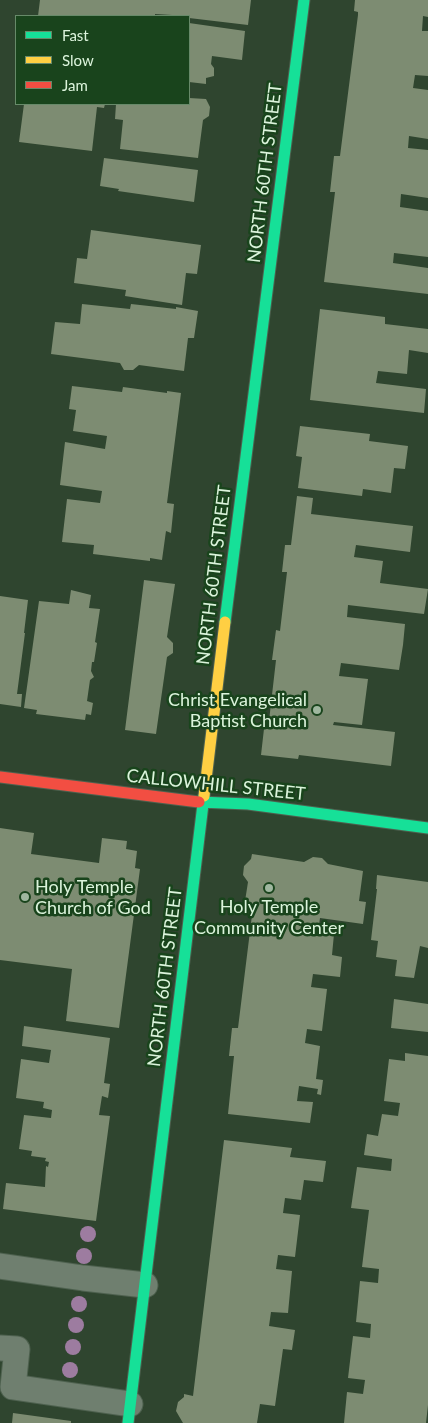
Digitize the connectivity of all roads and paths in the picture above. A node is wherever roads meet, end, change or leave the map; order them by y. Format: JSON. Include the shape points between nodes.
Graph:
{"nodes":[{"id":1,"x":304,"y":0,"type":"edge"},
{"id":2,"x":0,"y":777,"type":"edge"},
{"id":3,"x":204,"y":803,"type":"junction"},
{"id":4,"x":428,"y":828,"type":"edge"},
{"id":5,"x":0,"y":1266,"type":"edge"},
{"id":6,"x":145,"y":1285,"type":"junction"},
{"id":7,"x":0,"y":1348,"type":"edge"},
{"id":8,"x":129,"y":1414,"type":"edge"}],
"edges":[{"from":1,"to":3,"type":"street","name":"NORTH 60TH STREET"},
{"from":2,"to":3,"type":"street","name":"CALLOWHILL STREET"},
{"from":3,"to":4,"type":"street","name":"CALLOWHILL STREET","via":[[248,804]]},
{"from":3,"to":6,"type":"street","name":"NORTH 60TH STREET"},
{"from":5,"to":6,"type":"lane"},
{"from":6,"to":8,"type":"street","name":"NORTH 60TH STREET"},
{"from":7,"to":8,"type":"lane","via":[[17,1349],[13,1386]]}]}
